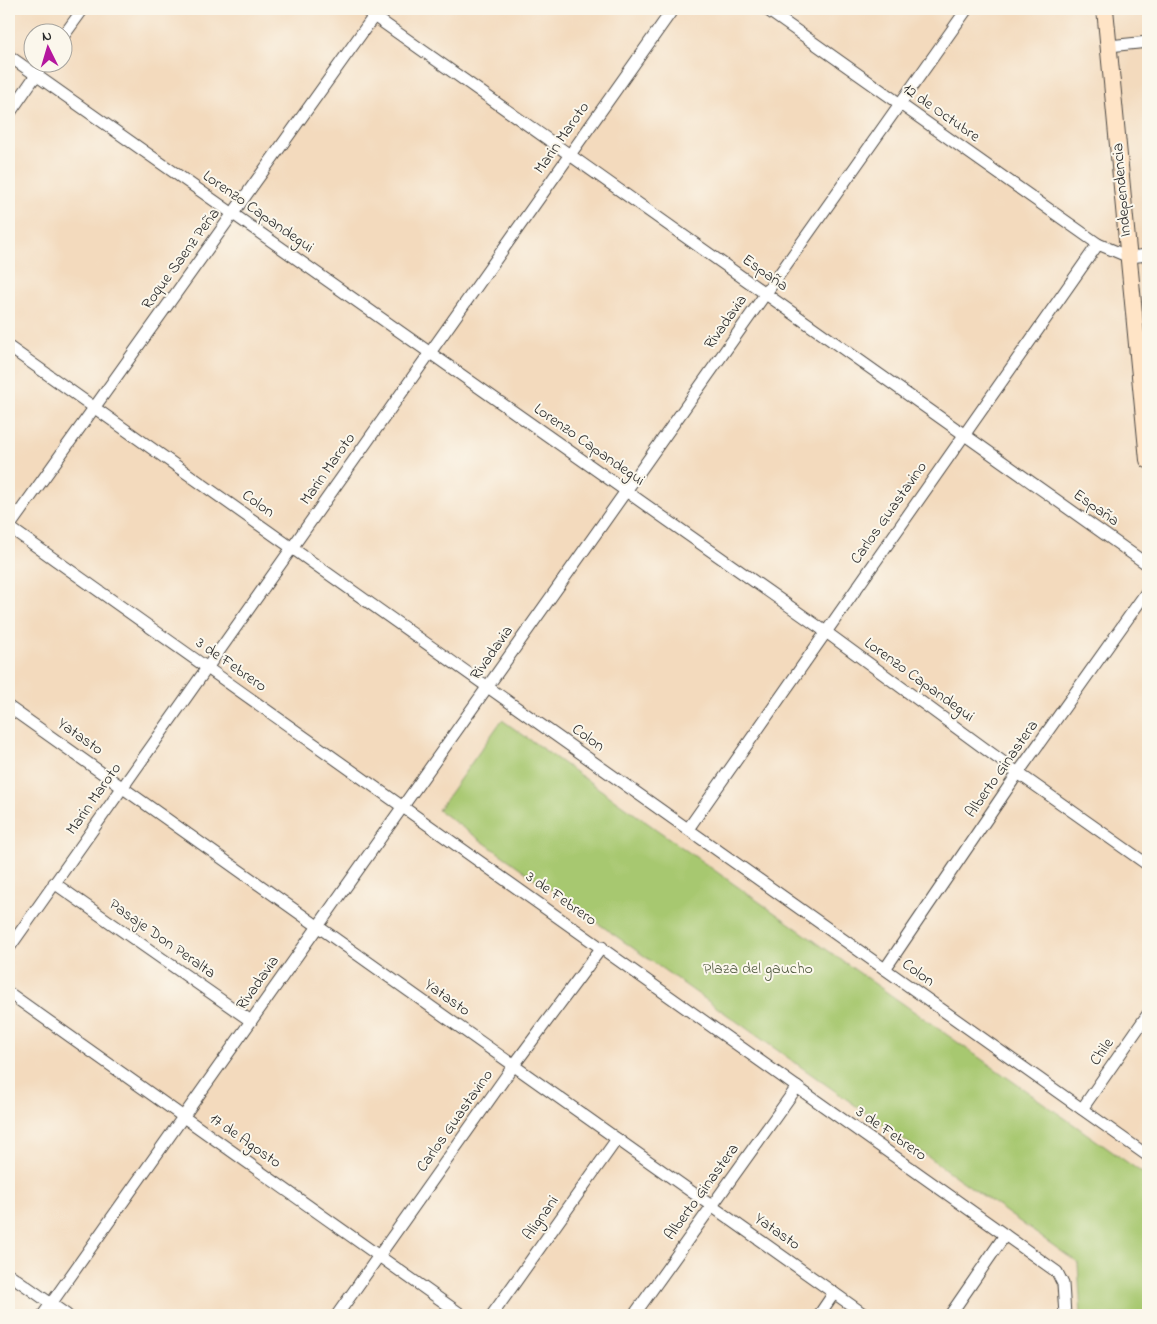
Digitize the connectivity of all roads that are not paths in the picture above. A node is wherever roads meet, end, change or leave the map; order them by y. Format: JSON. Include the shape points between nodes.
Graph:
{"nodes":[{"id":1,"x":83,"y":9,"type":"edge"},
{"id":2,"x":364,"y":9,"type":"edge"},
{"id":3,"x":673,"y":9,"type":"edge"},
{"id":4,"x":766,"y":9,"type":"edge"},
{"id":5,"x":967,"y":9,"type":"edge"},
{"id":6,"x":1105,"y":9,"type":"edge"},
{"id":7,"x":377,"y":12,"type":"edge"},
{"id":8,"x":72,"y":24,"type":"edge"},
{"id":9,"x":1148,"y":42,"type":"edge"},
{"id":10,"x":1109,"y":46,"type":"junction"},
{"id":11,"x":9,"y":56,"type":"edge"},
{"id":12,"x":38,"y":72,"type":"edge"},
{"id":13,"x":36,"y":75,"type":"junction"},
{"id":14,"x":900,"y":104,"type":"junction"},
{"id":15,"x":9,"y":114,"type":"edge"},
{"id":16,"x":570,"y":155,"type":"junction"},
{"id":17,"x":233,"y":214,"type":"junction"},
{"id":18,"x":1098,"y":244,"type":"junction"},
{"id":19,"x":1148,"y":255,"type":"edge"},
{"id":20,"x":1129,"y":257,"type":"junction"},
{"id":21,"x":766,"y":294,"type":"junction"},
{"id":22,"x":9,"y":347,"type":"edge"},
{"id":23,"x":430,"y":353,"type":"junction"},
{"id":24,"x":94,"y":408,"type":"junction"},
{"id":25,"x":964,"y":435,"type":"junction"},
{"id":26,"x":1148,"y":460,"type":"edge"},
{"id":27,"x":626,"y":491,"type":"junction"},
{"id":28,"x":9,"y":527,"type":"edge"},
{"id":29,"x":292,"y":548,"type":"junction"},
{"id":30,"x":1148,"y":565,"type":"edge"},
{"id":31,"x":1148,"y":590,"type":"edge"},
{"id":32,"x":826,"y":632,"type":"junction"},
{"id":33,"x":207,"y":668,"type":"junction"},
{"id":34,"x":488,"y":687,"type":"junction"},
{"id":35,"x":9,"y":707,"type":"edge"},
{"id":36,"x":1018,"y":773,"type":"junction"},
{"id":37,"x":122,"y":788,"type":"junction"},
{"id":38,"x":403,"y":807,"type":"junction"},
{"id":39,"x":688,"y":829,"type":"junction"},
{"id":40,"x":1148,"y":865,"type":"edge"},
{"id":41,"x":54,"y":883,"type":"junction"},
{"id":42,"x":318,"y":926,"type":"junction"},
{"id":43,"x":602,"y":947,"type":"junction"},
{"id":44,"x":9,"y":948,"type":"edge"},
{"id":45,"x":885,"y":969,"type":"junction"},
{"id":46,"x":9,"y":993,"type":"edge"},
{"id":47,"x":1148,"y":1014,"type":"edge"},
{"id":48,"x":251,"y":1021,"type":"junction"},
{"id":49,"x":514,"y":1065,"type":"junction"},
{"id":50,"x":797,"y":1087,"type":"junction"},
{"id":51,"x":1082,"y":1109,"type":"junction"},
{"id":52,"x":183,"y":1117,"type":"junction"},
{"id":53,"x":617,"y":1139,"type":"junction"},
{"id":54,"x":1148,"y":1156,"type":"edge"},
{"id":55,"x":712,"y":1206,"type":"junction"},
{"id":56,"x":1005,"y":1235,"type":"junction"},
{"id":57,"x":379,"y":1256,"type":"junction"},
{"id":58,"x":9,"y":1274,"type":"edge"},
{"id":59,"x":834,"y":1293,"type":"junction"},
{"id":60,"x":51,"y":1304,"type":"junction"},
{"id":61,"x":42,"y":1315,"type":"edge"},
{"id":62,"x":67,"y":1315,"type":"edge"},
{"id":63,"x":337,"y":1315,"type":"edge"},
{"id":64,"x":462,"y":1315,"type":"edge"},
{"id":65,"x":492,"y":1315,"type":"edge"},
{"id":66,"x":634,"y":1315,"type":"edge"},
{"id":67,"x":819,"y":1315,"type":"edge"},
{"id":68,"x":866,"y":1315,"type":"edge"},
{"id":69,"x":950,"y":1315,"type":"edge"},
{"id":70,"x":1065,"y":1315,"type":"edge"}],
"edges":[{"from":1,"to":8,"type":"street"},
{"from":2,"to":7,"type":"street","name":"España"},
{"from":3,"to":16,"type":"street","name":"Marin Maroto"},
{"from":4,"to":14,"type":"street","name":"12 de Octubre"},
{"from":5,"to":14,"type":"street","name":"Rivadavia"},
{"from":6,"to":10,"type":"main road","name":"Independencia"},
{"from":7,"to":16,"type":"street","name":"España"},
{"from":7,"to":17,"type":"street","name":"Roque Saenz Peña"},
{"from":9,"to":10,"type":"street"},
{"from":10,"to":20,"type":"main road","name":"Independencia"},
{"from":11,"to":13,"type":"street","name":"Lorenzo Capandegui"},
{"from":12,"to":13,"type":"street"},
{"from":13,"to":15,"type":"street"},
{"from":13,"to":17,"type":"street","name":"Lorenzo Capandegui"},
{"from":14,"to":18,"type":"street","name":"12 de Octubre"},
{"from":14,"to":21,"type":"street","name":"Rivadavia"},
{"from":16,"to":21,"type":"street","name":"España"},
{"from":16,"to":23,"type":"street","name":"Marin Maroto"},
{"from":17,"to":23,"type":"street","name":"Lorenzo Capandegui"},
{"from":17,"to":24,"type":"street","name":"Roque Saenz Peña"},
{"from":18,"to":20,"type":"street"},
{"from":18,"to":25,"type":"street","name":"Carlos Guastavino"},
{"from":19,"to":20,"type":"street"},
{"from":20,"to":26,"type":"main road","name":"Independencia"},
{"from":21,"to":25,"type":"street","name":"España"},
{"from":21,"to":27,"type":"street","name":"Rivadavia"},
{"from":22,"to":24,"type":"street","name":"Colon"},
{"from":23,"to":27,"type":"street","name":"Lorenzo Capandegui"},
{"from":23,"to":29,"type":"street","name":"Marin Maroto"},
{"from":24,"to":28,"type":"street","name":"Roque Saenz Peña"},
{"from":24,"to":29,"type":"street","name":"Colon"},
{"from":25,"to":30,"type":"street","name":"España"},
{"from":25,"to":32,"type":"street","name":"Carlos Guastavino"},
{"from":27,"to":32,"type":"street","name":"Lorenzo Capandegui"},
{"from":27,"to":34,"type":"street","name":"Rivadavia"},
{"from":28,"to":33,"type":"street","name":"3 de Febrero"},
{"from":29,"to":33,"type":"street","name":"Marin Maroto"},
{"from":29,"to":34,"type":"street","name":"Colon"},
{"from":31,"to":36,"type":"street","name":"Alberto Ginastera"},
{"from":32,"to":36,"type":"street","name":"Lorenzo Capandegui"},
{"from":32,"to":39,"type":"street","name":"Carlos Guastavino"},
{"from":33,"to":37,"type":"street","name":"Marin Maroto"},
{"from":33,"to":38,"type":"street","name":"3 de Febrero"},
{"from":34,"to":38,"type":"street","name":"Rivadavia"},
{"from":34,"to":39,"type":"street","name":"Colon"},
{"from":35,"to":37,"type":"street","name":"Yatasto"},
{"from":36,"to":40,"type":"street","name":"Lorenzo Capandegui"},
{"from":36,"to":45,"type":"street","name":"Alberto Ginastera"},
{"from":37,"to":41,"type":"street","name":"Marin Maroto"},
{"from":37,"to":42,"type":"street","name":"Yatasto"},
{"from":38,"to":42,"type":"street","name":"Rivadavia"},
{"from":38,"to":43,"type":"street","name":"3 de Febrero"},
{"from":39,"to":45,"type":"street","name":"Colon"},
{"from":41,"to":44,"type":"street","name":"Marin Maroto"},
{"from":41,"to":48,"type":"street","name":"Pasaje Don Peralta"},
{"from":42,"to":48,"type":"street","name":"Rivadavia"},
{"from":42,"to":49,"type":"street","name":"Yatasto"},
{"from":43,"to":49,"type":"street","name":"Carlos Guastavino"},
{"from":43,"to":50,"type":"street","name":"3 de Febrero"},
{"from":45,"to":51,"type":"street","name":"Colon"},
{"from":46,"to":52,"type":"street","name":"17 de Agosto"},
{"from":47,"to":51,"type":"street","name":"Chile"},
{"from":48,"to":52,"type":"street","name":"Rivadavia"},
{"from":49,"to":53,"type":"street","name":"Yatasto"},
{"from":49,"to":57,"type":"street","name":"Carlos Guastavino"},
{"from":50,"to":55,"type":"street","name":"Alberto Ginastera"},
{"from":50,"to":56,"type":"street","name":"3 de Febrero"},
{"from":51,"to":54,"type":"street","name":"Colon"},
{"from":52,"to":57,"type":"street","name":"17 de Agosto"},
{"from":52,"to":60,"type":"street","name":"Rivadavia"},
{"from":53,"to":55,"type":"street","name":"Yatasto"},
{"from":53,"to":65,"type":"street","name":"Alignani"},
{"from":55,"to":59,"type":"street","name":"Yatasto"},
{"from":55,"to":66,"type":"street","name":"Alberto Ginastera"},
{"from":56,"to":69,"type":"street"},
{"from":56,"to":70,"type":"street","name":"3 de Febrero","via":[[1058,1272],[1063,1284]]},
{"from":57,"to":63,"type":"street","name":"Carlos Guastavino"},
{"from":57,"to":64,"type":"street","name":"17 de Agosto"},
{"from":58,"to":60,"type":"street"},
{"from":59,"to":67,"type":"street"},
{"from":59,"to":68,"type":"street","name":"Yatasto"},
{"from":60,"to":61,"type":"street","name":"Rivadavia"},
{"from":60,"to":62,"type":"street"}]}
